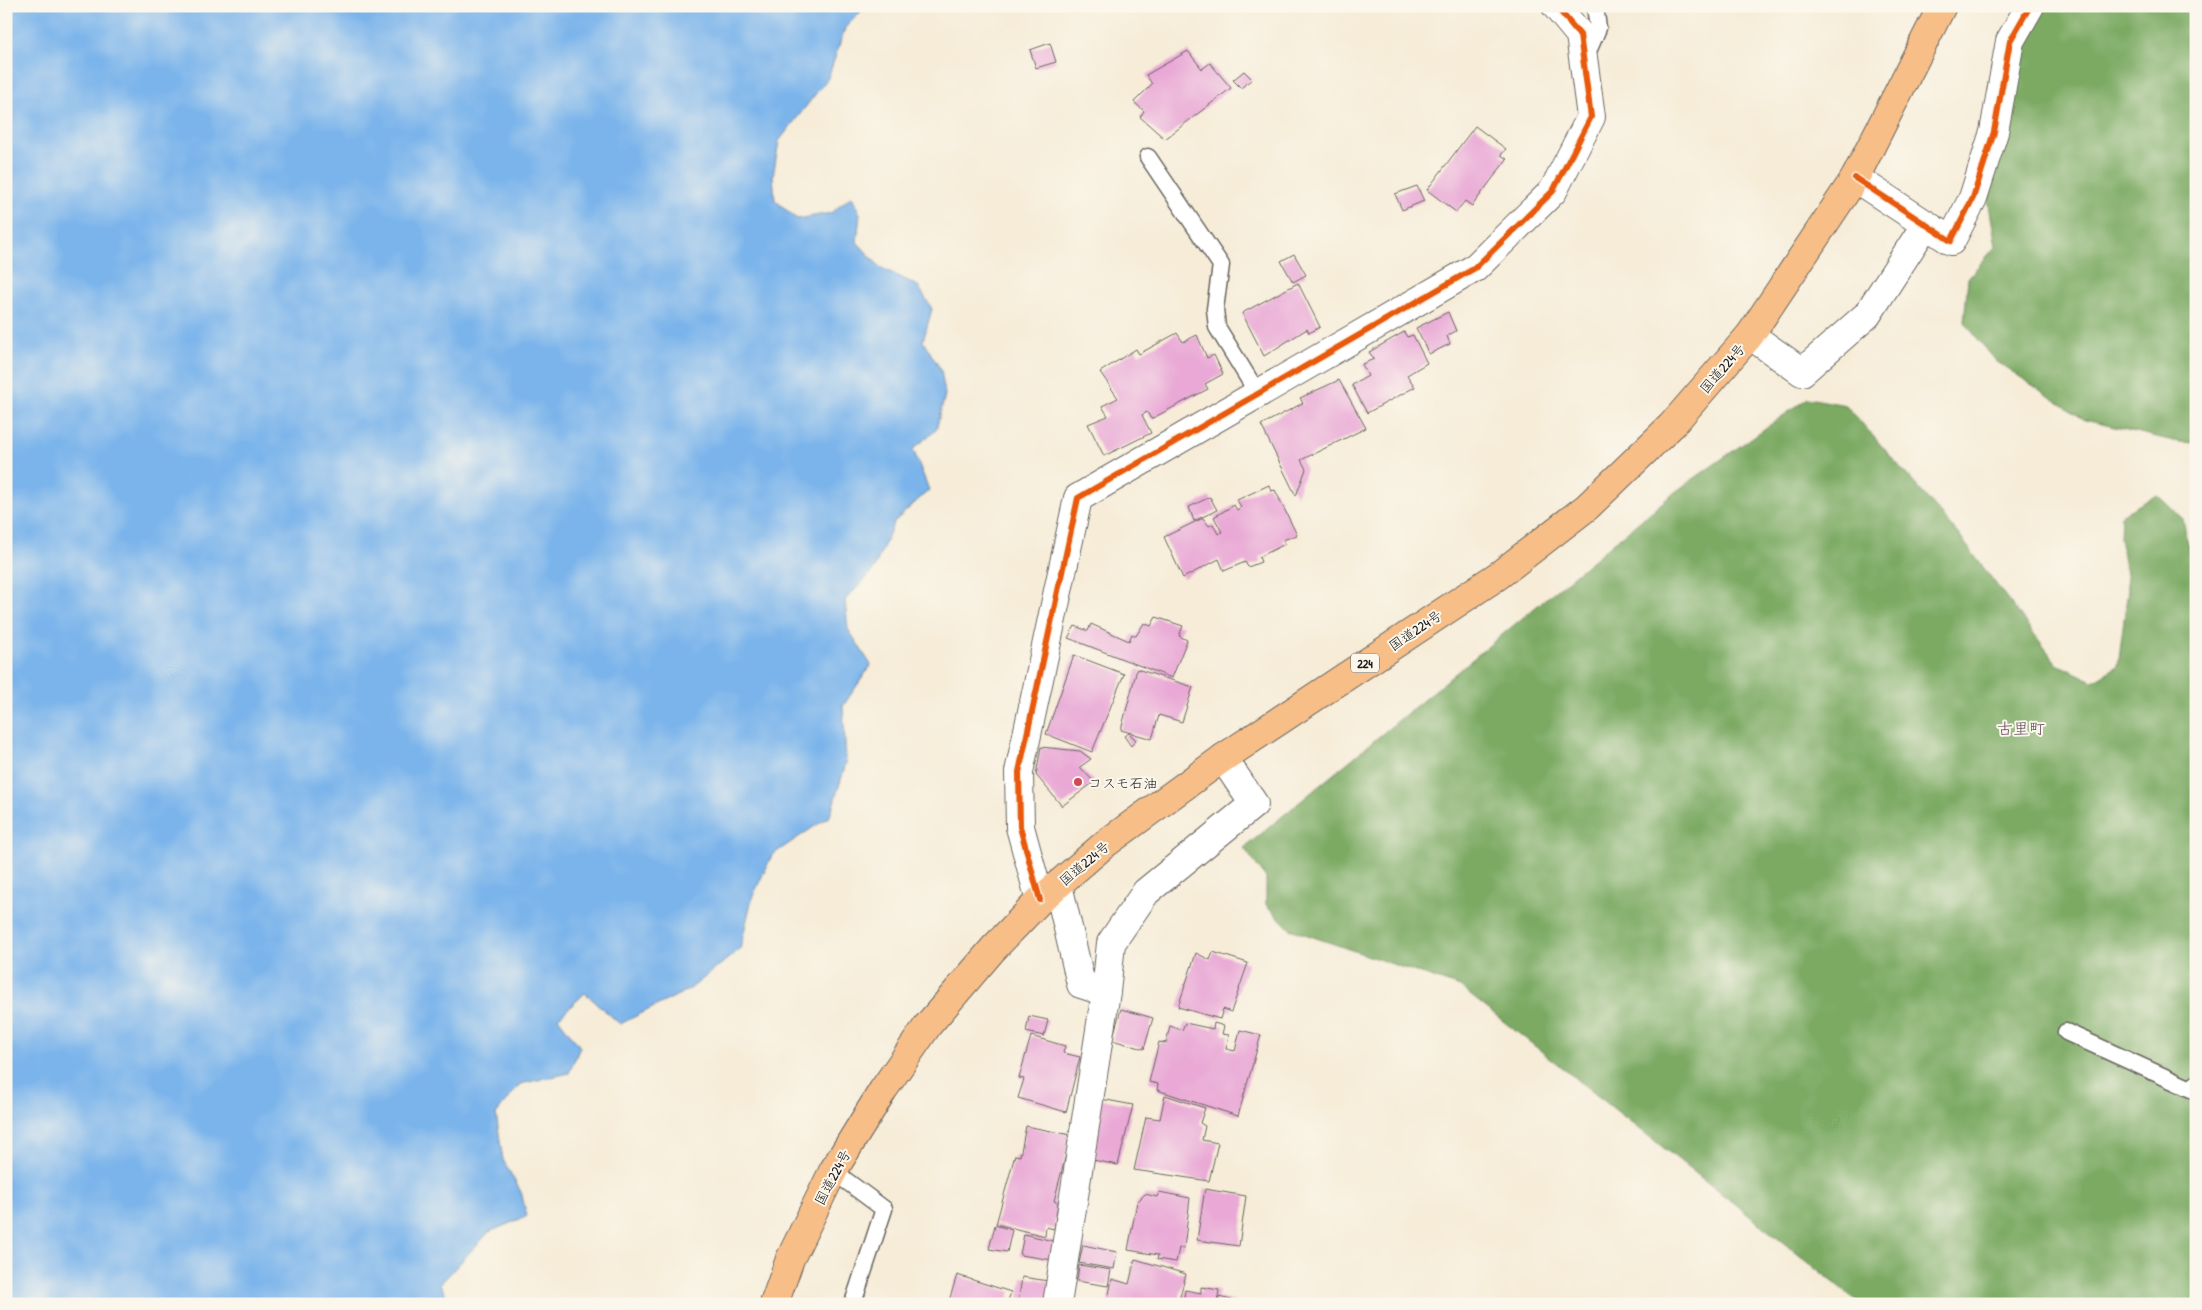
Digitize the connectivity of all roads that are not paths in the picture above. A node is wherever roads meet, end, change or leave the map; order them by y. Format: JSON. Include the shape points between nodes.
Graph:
{"nodes":[{"id":1,"x":1556,"y":6,"type":"edge"},
{"id":2,"x":1595,"y":6,"type":"edge"},
{"id":3,"x":1942,"y":6,"type":"edge"},
{"id":4,"x":2030,"y":6,"type":"edge"},
{"id":5,"x":1584,"y":61,"type":"junction"},
{"id":6,"x":1148,"y":157,"type":"dead end"},
{"id":7,"x":1856,"y":178,"type":"junction"},
{"id":8,"x":1926,"y":224,"type":"junction"},
{"id":9,"x":1750,"y":335,"type":"junction"},
{"id":10,"x":1258,"y":394,"type":"junction"},
{"id":11,"x":1223,"y":758,"type":"junction"},
{"id":12,"x":1049,"y":893,"type":"junction"},
{"id":13,"x":1106,"y":992,"type":"junction"},
{"id":14,"x":2066,"y":1032,"type":"dead end"},
{"id":15,"x":2196,"y":1084,"type":"edge"},
{"id":16,"x":833,"y":1171,"type":"junction"},
{"id":17,"x":853,"y":1303,"type":"edge"},
{"id":18,"x":774,"y":1304,"type":"edge"},
{"id":19,"x":1057,"y":1304,"type":"edge"}],
"edges":[{"from":1,"to":5,"type":"street","via":[[1580,35]]},
{"from":2,"to":5,"type":"lane","via":[[1598,28]]},
{"from":3,"to":7,"type":"highway","name":"国道224号","number":"224"},
{"from":4,"to":8,"type":"street","via":[[2010,41],[1994,132],[1973,198],[1951,241]]},
{"from":5,"to":10,"type":"street","via":[[1592,117],[1553,191],[1475,268]]},
{"from":6,"to":10,"type":"lane","via":[[1220,265],[1215,308],[1218,327]]},
{"from":7,"to":8,"type":"street"},
{"from":7,"to":9,"type":"highway","name":"国道224号","number":"224"},
{"from":8,"to":9,"type":"street","via":[[1867,315],[1802,372]]},
{"from":9,"to":11,"type":"highway","name":"国道224号","number":"224","via":[[1672,425],[1587,507],[1499,574]]},
{"from":10,"to":12,"type":"street","via":[[1078,498],[1019,772],[1020,828]]},
{"from":11,"to":12,"type":"highway","name":"国道224号","number":"224","via":[[1106,844]]},
{"from":11,"to":13,"type":"street","via":[[1254,804],[1146,892],[1110,942]]},
{"from":12,"to":13,"type":"street","via":[[1081,984]]},
{"from":12,"to":16,"type":"highway","name":"国道224号","number":"224","via":[[993,949],[928,1025]]},
{"from":13,"to":19,"type":"street"},
{"from":14,"to":15,"type":"lane","via":[[2190,1089]]},
{"from":16,"to":17,"type":"lane","via":[[884,1210]]},
{"from":16,"to":18,"type":"highway","name":"国道224号","number":"224","via":[[790,1259]]}]}
